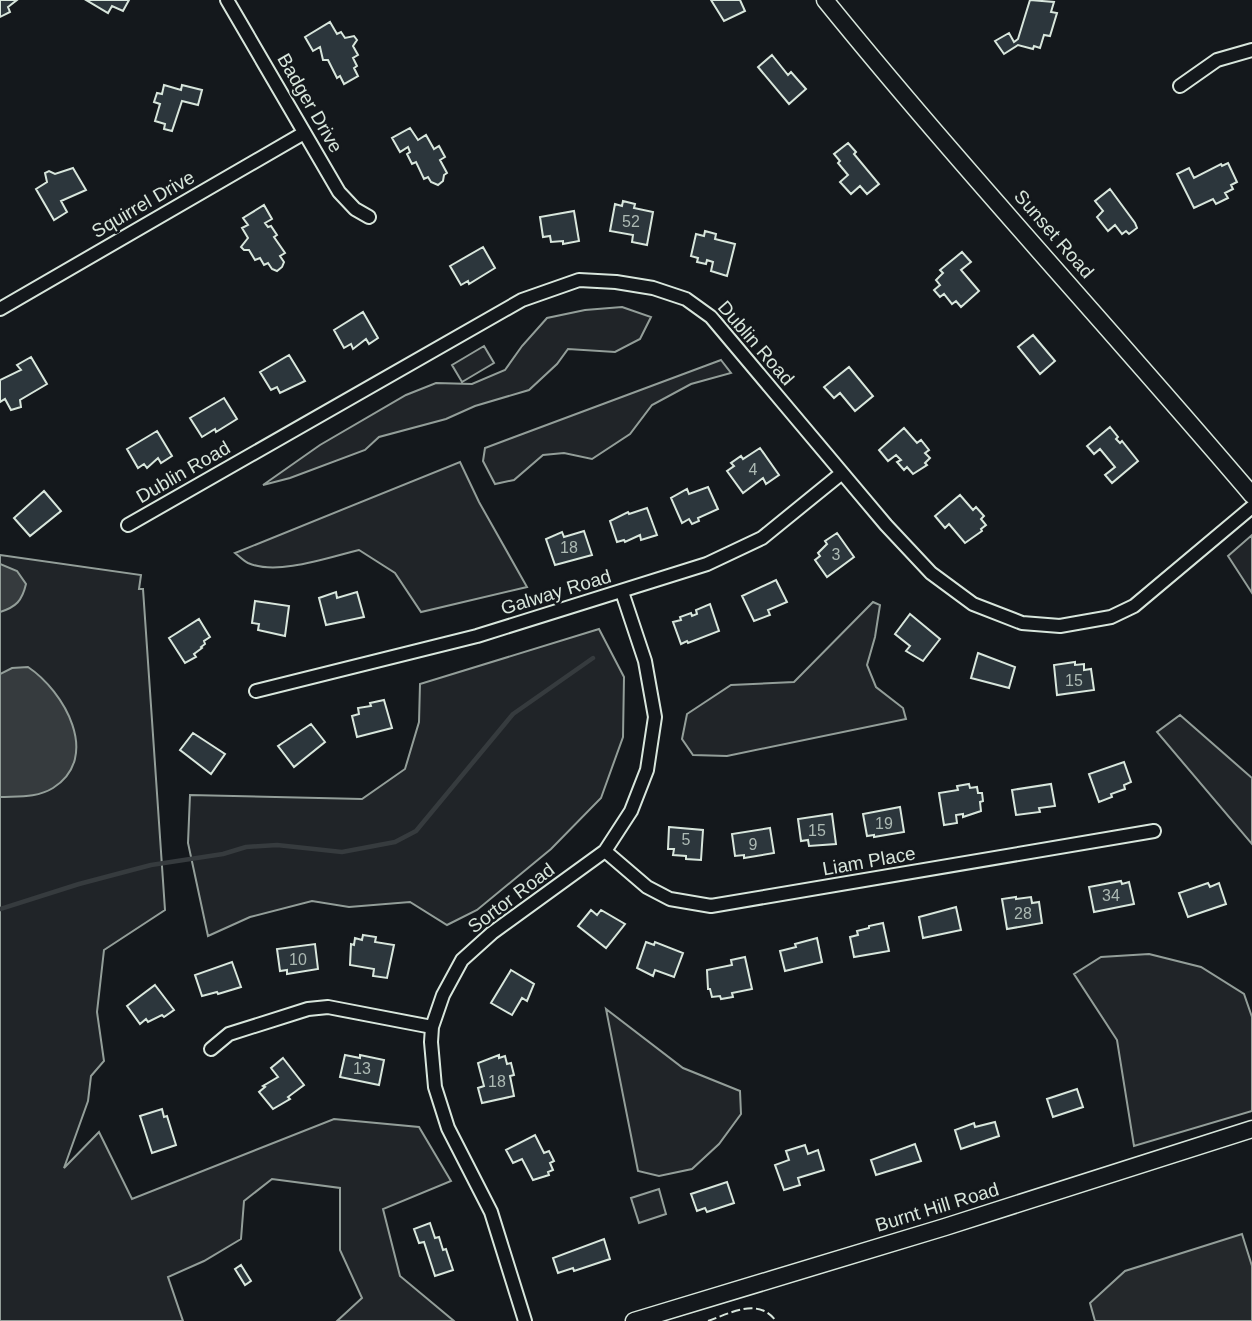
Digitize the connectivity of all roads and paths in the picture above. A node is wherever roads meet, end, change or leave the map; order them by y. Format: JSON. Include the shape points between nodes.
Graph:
{"nodes":[{"id":1,"x":227,"y":0,"type":"edge"},
{"id":2,"x":825,"y":0,"type":"edge"},
{"id":3,"x":1252,"y":50,"type":"edge"},
{"id":4,"x":1180,"y":86,"type":"dead end"},
{"id":5,"x":304,"y":133,"type":"junction"},
{"id":6,"x":369,"y":217,"type":"dead end"},
{"id":7,"x":0,"y":309,"type":"edge"},
{"id":8,"x":842,"y":472,"type":"junction"},
{"id":9,"x":1252,"y":495,"type":"edge"},
{"id":10,"x":1252,"y":508,"type":"edge"},
{"id":11,"x":128,"y":525,"type":"dead end"},
{"id":12,"x":622,"y":592,"type":"junction"},
{"id":13,"x":256,"y":691,"type":"dead end"},
{"id":14,"x":1154,"y":831,"type":"dead end"},
{"id":15,"x":605,"y":851,"type":"junction"},
{"id":16,"x":432,"y":1027,"type":"junction"},
{"id":17,"x":211,"y":1049,"type":"dead end"},
{"id":18,"x":1252,"y":1129,"type":"edge"},
{"id":19,"x":525,"y":1321,"type":"edge"},
{"id":20,"x":634,"y":1321,"type":"edge"}],
"edges":[{"from":1,"to":5,"type":"street","name":"Badger Drive"},
{"from":2,"to":9,"type":"street","name":"Sunset Road","via":[[913,109]]},
{"from":3,"to":4,"type":"street","via":[[1217,60]]},
{"from":5,"to":6,"type":"street","name":"Badger Drive","via":[[339,192]]},
{"from":5,"to":7,"type":"street","name":"Squirrel Drive"},
{"from":8,"to":10,"type":"street","name":"Dublin Road","via":[[931,573],[973,604],[1022,623],[1060,626],[1111,617],[1134,606]]},
{"from":8,"to":11,"type":"street","name":"Dublin Road","via":[[711,317],[686,299],[653,288],[579,280],[522,300]]},
{"from":8,"to":12,"type":"street","name":"Galway Road","via":[[762,538],[707,564]]},
{"from":12,"to":13,"type":"street","name":"Galway Road","via":[[477,636]]},
{"from":12,"to":15,"type":"street","name":"Sortor Road","via":[[645,661],[655,717],[648,770],[631,811]]},
{"from":14,"to":15,"type":"street","name":"Liam Place","via":[[711,906],[670,899],[647,887]]},
{"from":15,"to":16,"type":"street","name":"Sortor Road","via":[[492,933],[463,960]]},
{"from":16,"to":17,"type":"street","via":[[328,1007],[229,1034]]},
{"from":16,"to":19,"type":"street","name":"Sortor Road","via":[[435,1087],[448,1128],[491,1212]]},
{"from":18,"to":20,"type":"street","name":"Burnt Hill Road"}]}
